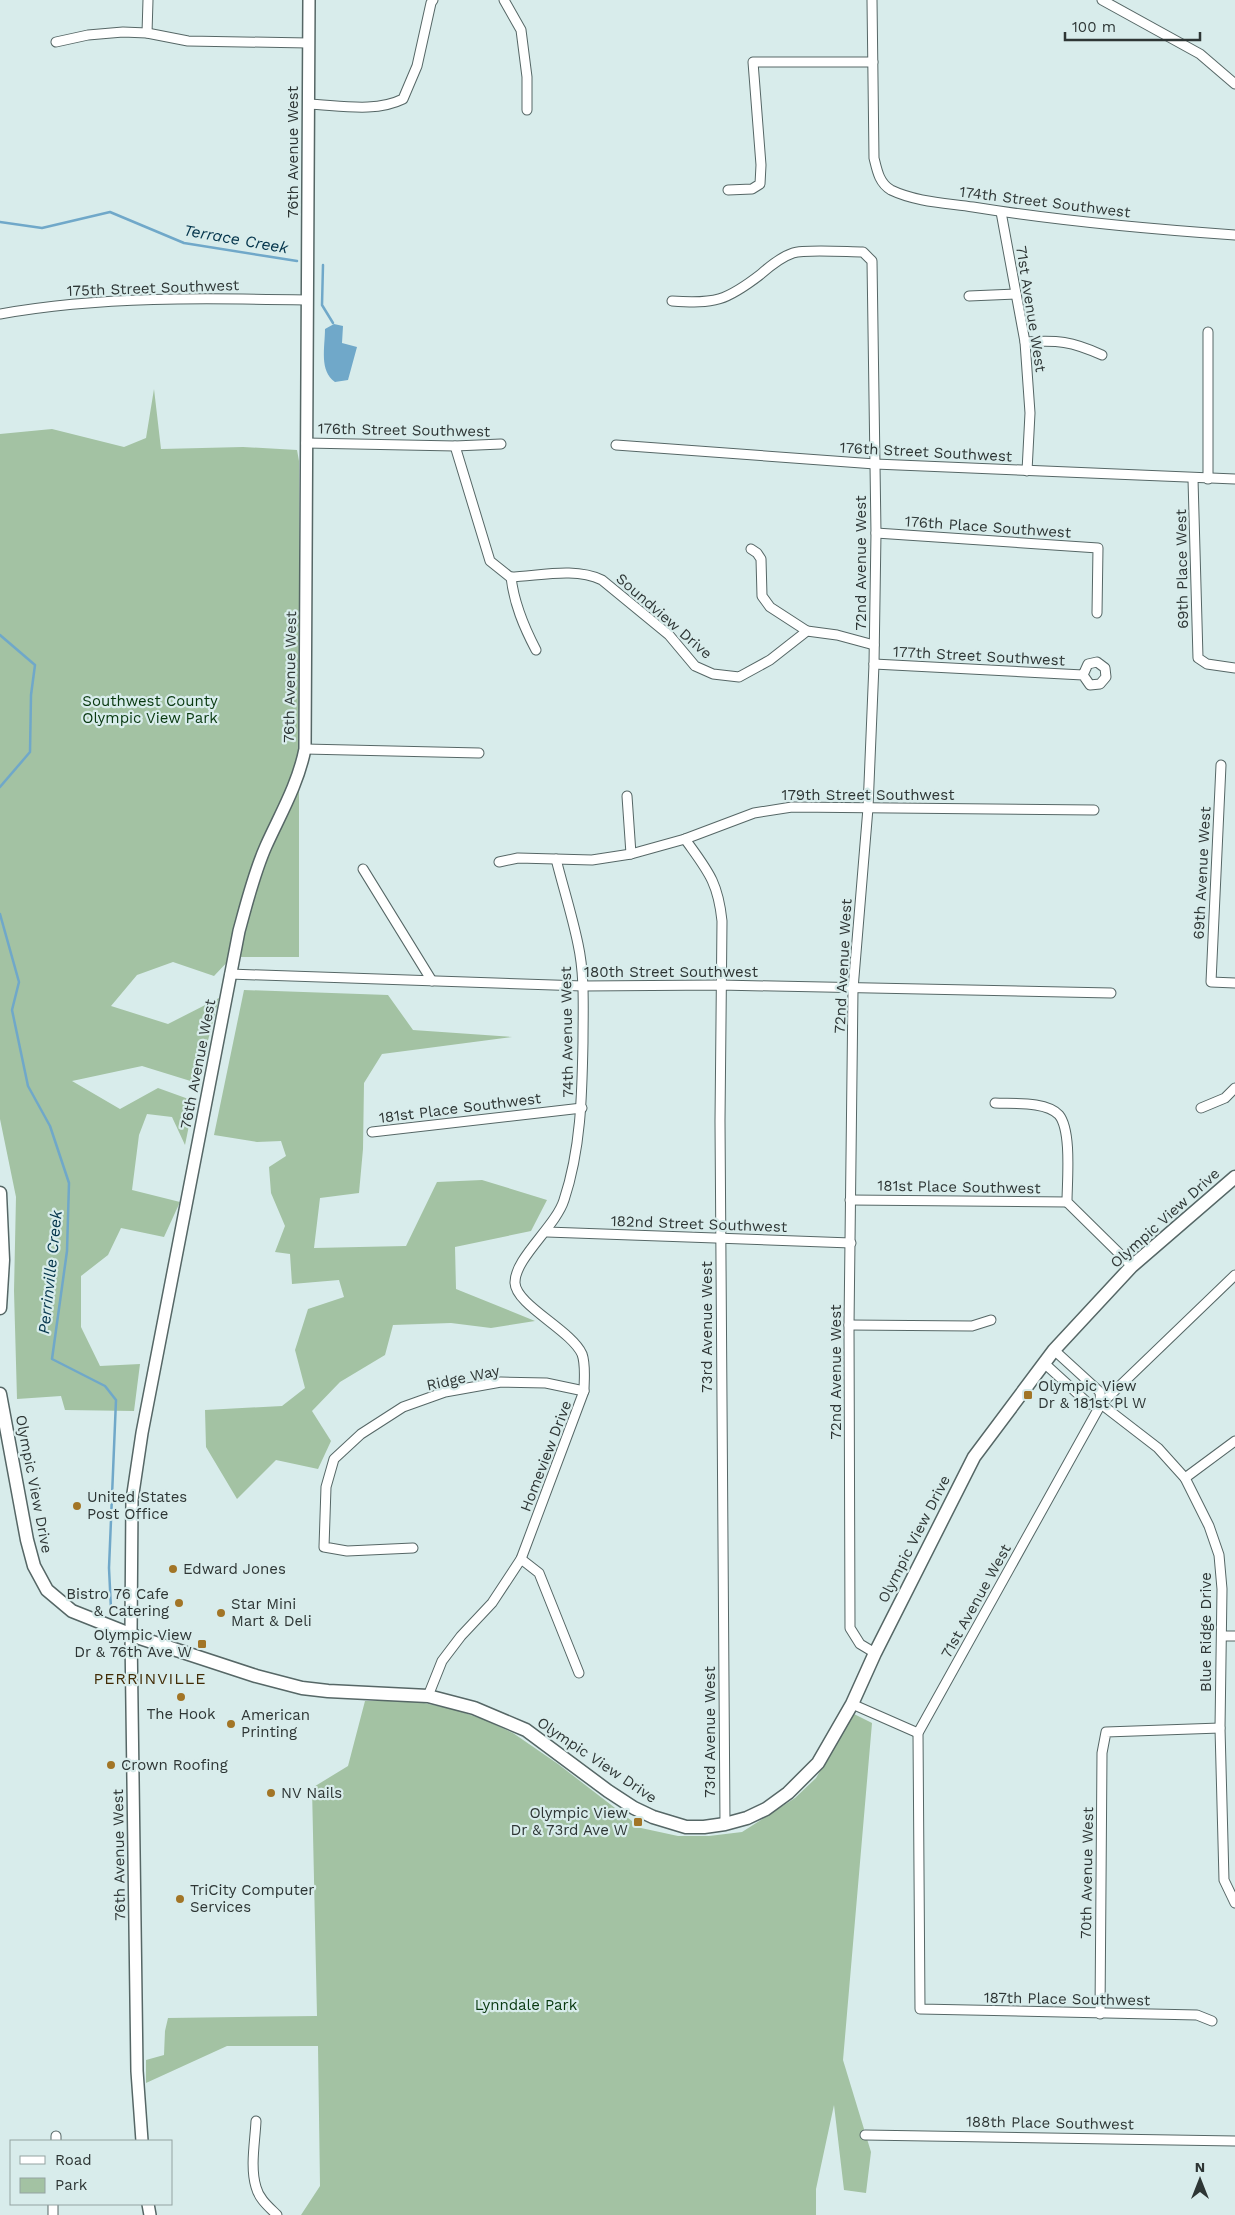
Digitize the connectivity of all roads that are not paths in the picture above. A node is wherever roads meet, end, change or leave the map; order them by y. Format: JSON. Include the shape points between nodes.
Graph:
{"nodes":[{"id":1,"x":148,"y":0,"type":"edge"},
{"id":2,"x":309,"y":0,"type":"edge"},
{"id":3,"x":433,"y":0,"type":"edge"},
{"id":4,"x":504,"y":0,"type":"edge"},
{"id":5,"x":872,"y":0,"type":"edge"},
{"id":6,"x":1102,"y":0,"type":"edge"},
{"id":7,"x":147,"y":33,"type":"junction"},
{"id":8,"x":56,"y":42,"type":"dead end"},
{"id":9,"x":308,"y":43,"type":"junction"},
{"id":10,"x":873,"y":62,"type":"junction"},
{"id":11,"x":1235,"y":84,"type":"edge"},
{"id":12,"x":308,"y":104,"type":"junction"},
{"id":13,"x":527,"y":110,"type":"dead end"},
{"id":14,"x":728,"y":190,"type":"dead end"},
{"id":15,"x":1001,"y":212,"type":"junction"},
{"id":16,"x":1235,"y":235,"type":"edge"},
{"id":17,"x":1016,"y":294,"type":"junction"},
{"id":18,"x":970,"y":296,"type":"dead end"},
{"id":19,"x":307,"y":300,"type":"junction"},
{"id":20,"x":672,"y":301,"type":"dead end"},
{"id":21,"x":0,"y":314,"type":"edge"},
{"id":22,"x":1208,"y":332,"type":"dead end"},
{"id":23,"x":1025,"y":342,"type":"junction"},
{"id":24,"x":1102,"y":355,"type":"dead end"},
{"id":25,"x":306,"y":443,"type":"junction"},
{"id":26,"x":501,"y":444,"type":"dead end"},
{"id":27,"x":616,"y":445,"type":"dead end"},
{"id":28,"x":455,"y":446,"type":"junction"},
{"id":29,"x":875,"y":464,"type":"junction"},
{"id":30,"x":1027,"y":471,"type":"junction"},
{"id":31,"x":1193,"y":479,"type":"junction"},
{"id":32,"x":1208,"y":479,"type":"junction"},
{"id":33,"x":1235,"y":479,"type":"edge"},
{"id":34,"x":876,"y":533,"type":"junction"},
{"id":35,"x":751,"y":549,"type":"dead end"},
{"id":36,"x":511,"y":577,"type":"junction"},
{"id":37,"x":1097,"y":613,"type":"dead end"},
{"id":38,"x":807,"y":631,"type":"junction"},
{"id":39,"x":874,"y":645,"type":"junction"},
{"id":40,"x":536,"y":650,"type":"dead end"},
{"id":41,"x":874,"y":664,"type":"junction"},
{"id":42,"x":1235,"y":668,"type":"edge"},
{"id":43,"x":1083,"y":675,"type":"dead end"},
{"id":44,"x":305,"y":749,"type":"junction"},
{"id":45,"x":479,"y":753,"type":"dead end"},
{"id":46,"x":1221,"y":765,"type":"dead end"},
{"id":47,"x":628,"y":796,"type":"dead end"},
{"id":48,"x":868,"y":808,"type":"junction"},
{"id":49,"x":1094,"y":810,"type":"dead end"},
{"id":50,"x":685,"y":839,"type":"junction"},
{"id":51,"x":631,"y":854,"type":"junction"},
{"id":52,"x":556,"y":859,"type":"junction"},
{"id":53,"x":499,"y":862,"type":"dead end"},
{"id":54,"x":363,"y":869,"type":"dead end"},
{"id":55,"x":230,"y":974,"type":"junction"},
{"id":56,"x":432,"y":981,"type":"junction"},
{"id":57,"x":1235,"y":983,"type":"edge"},
{"id":58,"x":720,"y":985,"type":"junction"},
{"id":59,"x":583,"y":986,"type":"junction"},
{"id":60,"x":853,"y":988,"type":"junction"},
{"id":61,"x":1111,"y":994,"type":"dead end"},
{"id":62,"x":1235,"y":1088,"type":"edge"},
{"id":63,"x":996,"y":1103,"type":"dead end"},
{"id":64,"x":582,"y":1108,"type":"junction"},
{"id":65,"x":1201,"y":1108,"type":"dead end"},
{"id":66,"x":372,"y":1132,"type":"dead end"},
{"id":67,"x":1235,"y":1177,"type":"edge"},
{"id":68,"x":0,"y":1193,"type":"edge"},
{"id":69,"x":850,"y":1200,"type":"junction"},
{"id":70,"x":1066,"y":1202,"type":"junction"},
{"id":71,"x":547,"y":1232,"type":"junction"},
{"id":72,"x":720,"y":1240,"type":"junction"},
{"id":73,"x":851,"y":1243,"type":"junction"},
{"id":74,"x":1132,"y":1266,"type":"junction"},
{"id":75,"x":1235,"y":1275,"type":"edge"},
{"id":76,"x":0,"y":1308,"type":"edge"},
{"id":77,"x":991,"y":1320,"type":"dead end"},
{"id":78,"x":849,"y":1325,"type":"junction"},
{"id":79,"x":1054,"y":1350,"type":"junction"},
{"id":80,"x":1044,"y":1363,"type":"junction"},
{"id":81,"x":584,"y":1392,"type":"junction"},
{"id":82,"x":0,"y":1394,"type":"edge"},
{"id":83,"x":1101,"y":1404,"type":"junction"},
{"id":84,"x":1235,"y":1441,"type":"edge"},
{"id":85,"x":1185,"y":1478,"type":"junction"},
{"id":86,"x":413,"y":1548,"type":"dead end"},
{"id":87,"x":521,"y":1559,"type":"junction"},
{"id":88,"x":131,"y":1634,"type":"junction"},
{"id":89,"x":1222,"y":1636,"type":"junction"},
{"id":90,"x":1235,"y":1636,"type":"edge"},
{"id":91,"x":875,"y":1653,"type":"junction"},
{"id":92,"x":579,"y":1673,"type":"dead end"},
{"id":93,"x":428,"y":1696,"type":"junction"},
{"id":94,"x":852,"y":1704,"type":"junction"},
{"id":95,"x":1220,"y":1728,"type":"junction"},
{"id":96,"x":918,"y":1733,"type":"junction"},
{"id":97,"x":725,"y":1824,"type":"junction"},
{"id":98,"x":1235,"y":1903,"type":"edge"},
{"id":99,"x":920,"y":2009,"type":"joint"},
{"id":100,"x":1100,"y":2014,"type":"junction"},
{"id":101,"x":1212,"y":2021,"type":"dead end"},
{"id":102,"x":256,"y":2120,"type":"dead end"},
{"id":103,"x":865,"y":2135,"type":"dead end"},
{"id":104,"x":142,"y":2140,"type":"edge"},
{"id":105,"x":1235,"y":2141,"type":"edge"},
{"id":106,"x":277,"y":2215,"type":"edge"}],
"edges":[{"from":1,"to":7,"type":"street"},
{"from":2,"to":9,"type":"street","name":"76th Avenue West"},
{"from":3,"to":12,"type":"street","via":[[417,66],[403,99],[379,106]]},
{"from":4,"to":13,"type":"street","via":[[521,30]]},
{"from":5,"to":10,"type":"street"},
{"from":6,"to":11,"type":"street","via":[[1200,54]]},
{"from":7,"to":8,"type":"street","via":[[104,33]]},
{"from":7,"to":9,"type":"street","via":[[188,41]]},
{"from":9,"to":12,"type":"street","name":"76th Avenue West"},
{"from":10,"to":14,"type":"street","via":[[753,62],[760,184],[752,190]]},
{"from":10,"to":15,"type":"street","name":"174th Street Southwest","via":[[874,158],[878,178],[889,189],[914,198]]},
{"from":12,"to":19,"type":"street","name":"76th Avenue West"},
{"from":15,"to":16,"type":"street","name":"174th Street Southwest"},
{"from":15,"to":17,"type":"street","name":"71st Avenue West"},
{"from":17,"to":18,"type":"street"},
{"from":17,"to":23,"type":"street","name":"71st Avenue West"},
{"from":19,"to":21,"type":"street","name":"175th Street Southwest","via":[[110,300]]},
{"from":19,"to":25,"type":"street","name":"76th Avenue West"},
{"from":20,"to":29,"type":"street","name":"72nd Avenue West","via":[[702,303],[720,300],[740,291],[794,252],[863,252],[872,260],[874,270]]},
{"from":22,"to":32,"type":"street"},
{"from":23,"to":24,"type":"street","via":[[1058,340]]},
{"from":23,"to":30,"type":"street","name":"71st Avenue West","via":[[1030,413]]},
{"from":25,"to":28,"type":"street","name":"176th Street Southwest"},
{"from":25,"to":44,"type":"street","name":"76th Avenue West"},
{"from":26,"to":28,"type":"street","name":"176th Street Southwest"},
{"from":27,"to":29,"type":"street","name":"176th Street Southwest"},
{"from":28,"to":36,"type":"street","via":[[490,561]]},
{"from":29,"to":30,"type":"street","name":"176th Street Southwest"},
{"from":29,"to":34,"type":"street","name":"72nd Avenue West"},
{"from":30,"to":31,"type":"street","name":"176th Street Southwest"},
{"from":31,"to":32,"type":"street","name":"176th Street Southwest"},
{"from":31,"to":42,"type":"street","name":"69th Place West","via":[[1198,658],[1207,664]]},
{"from":32,"to":33,"type":"street","name":"176th Street Southwest"},
{"from":34,"to":37,"type":"street","name":"176th Place Southwest","via":[[1098,548]]},
{"from":34,"to":39,"type":"street","name":"72nd Avenue West"},
{"from":35,"to":38,"type":"street","via":[[761,559],[762,596],[770,607]]},
{"from":36,"to":38,"type":"street","name":"Soundview Drive","via":[[573,573],[602,580],[669,635],[695,666],[712,674],[739,677],[770,660]]},
{"from":36,"to":40,"type":"street","via":[[513,594]]},
{"from":38,"to":39,"type":"street"},
{"from":39,"to":41,"type":"street","name":"72nd Avenue West"},
{"from":41,"to":43,"type":"street","name":"177th Street Southwest"},
{"from":41,"to":48,"type":"street","name":"72nd Avenue West"},
{"from":44,"to":45,"type":"street"},
{"from":44,"to":55,"type":"street","name":"76th Avenue West","via":[[293,791],[259,865]]},
{"from":46,"to":57,"type":"street","name":"69th Avenue West","via":[[1211,982]]},
{"from":47,"to":51,"type":"street"},
{"from":48,"to":49,"type":"street","name":"179th Street Southwest"},
{"from":48,"to":50,"type":"street","name":"179th Street Southwest","via":[[782,808],[754,813]]},
{"from":48,"to":60,"type":"street","name":"72nd Avenue West"},
{"from":50,"to":51,"type":"street","name":"179th Street Southwest"},
{"from":50,"to":58,"type":"street","name":"73rd Avenue West","via":[[712,878],[720,900]]},
{"from":51,"to":52,"type":"street","name":"179th Street Southwest","via":[[592,860]]},
{"from":52,"to":53,"type":"street","name":"179th Street Southwest","via":[[518,858]]},
{"from":52,"to":59,"type":"street","name":"74th Avenue West","via":[[578,944]]},
{"from":54,"to":56,"type":"street"},
{"from":55,"to":56,"type":"street","name":"180th Street Southwest"},
{"from":55,"to":88,"type":"street","name":"76th Avenue West","via":[[133,1490]]},
{"from":56,"to":59,"type":"street","name":"180th Street Southwest"},
{"from":58,"to":59,"type":"street","name":"180th Street Southwest"},
{"from":58,"to":60,"type":"street","name":"180th Street Southwest"},
{"from":58,"to":72,"type":"street","name":"73rd Avenue West"},
{"from":59,"to":64,"type":"street","name":"74th Avenue West"},
{"from":60,"to":61,"type":"street","name":"180th Street Southwest"},
{"from":60,"to":69,"type":"street","name":"72nd Avenue West"},
{"from":62,"to":65,"type":"street","via":[[1225,1098]]},
{"from":63,"to":70,"type":"street","via":[[1041,1106],[1058,1114],[1064,1126],[1068,1156]]},
{"from":64,"to":66,"type":"street","name":"181st Place Southwest"},
{"from":64,"to":71,"type":"street","name":"74th Avenue West","via":[[564,1202]]},
{"from":67,"to":74,"type":"main road","name":"Olympic View Drive"},
{"from":68,"to":76,"type":"main road","via":[[3,1243]]},
{"from":69,"to":70,"type":"street","name":"181st Place Southwest"},
{"from":69,"to":73,"type":"street","name":"72nd Avenue West"},
{"from":70,"to":74,"type":"street"},
{"from":71,"to":72,"type":"street","name":"182nd Street Southwest"},
{"from":71,"to":81,"type":"street","name":"Homeview Drive","via":[[516,1271],[515,1285],[519,1296],[563,1332],[581,1353]]},
{"from":72,"to":73,"type":"street","name":"182nd Street Southwest"},
{"from":72,"to":97,"type":"street","name":"73rd Avenue West"},
{"from":73,"to":78,"type":"street","name":"72nd Avenue West"},
{"from":74,"to":79,"type":"main road","name":"Olympic View Drive"},
{"from":75,"to":83,"type":"street","name":"71st Avenue West"},
{"from":77,"to":78,"type":"street","via":[[972,1326]]},
{"from":78,"to":91,"type":"street","name":"72nd Avenue West","via":[[850,1628],[860,1644]]},
{"from":79,"to":80,"type":"main road","name":"Olympic View Drive"},
{"from":79,"to":83,"type":"street","name":"Blue Ridge Drive","via":[[1100,1392]]},
{"from":80,"to":83,"type":"street","name":"Blue Ridge Drive","via":[[1089,1404]]},
{"from":80,"to":91,"type":"main road","name":"Olympic View Drive","via":[[974,1457]]},
{"from":81,"to":86,"type":"street","name":"Ridge Way","via":[[546,1383],[501,1382],[445,1392],[403,1407],[361,1434],[334,1459],[326,1487],[324,1547],[347,1551]]},
{"from":81,"to":87,"type":"street","name":"Homeview Drive"},
{"from":82,"to":88,"type":"main road","name":"Olympic View Drive","via":[[27,1540],[38,1577],[51,1595],[72,1611]]},
{"from":83,"to":85,"type":"street","name":"Blue Ridge Drive","via":[[1158,1448]]},
{"from":83,"to":96,"type":"street","name":"71st Avenue West"},
{"from":84,"to":85,"type":"street"},
{"from":85,"to":89,"type":"street","name":"Blue Ridge Drive","via":[[1209,1526],[1219,1555]]},
{"from":87,"to":92,"type":"street","via":[[539,1573]]},
{"from":87,"to":93,"type":"street","name":"Homeview Drive","via":[[492,1603],[442,1662]]},
{"from":88,"to":93,"type":"main road","name":"Olympic View Drive","via":[[302,1688]]},
{"from":88,"to":104,"type":"street","name":"76th Avenue West","via":[[137,2071]]},
{"from":89,"to":90,"type":"street"},
{"from":89,"to":95,"type":"street","name":"Blue Ridge Drive"},
{"from":91,"to":94,"type":"main road","name":"Olympic View Drive"},
{"from":93,"to":97,"type":"main road","name":"Olympic View Drive","via":[[474,1708],[526,1730],[608,1791],[653,1818],[686,1827]]},
{"from":94,"to":96,"type":"street"},
{"from":94,"to":97,"type":"main road","name":"Olympic View Drive","via":[[818,1763],[788,1793],[766,1809]]},
{"from":95,"to":98,"type":"street","name":"Blue Ridge Drive","via":[[1224,1880]]},
{"from":95,"to":100,"type":"street","name":"70th Avenue West","via":[[1106,1732],[1102,1753]]},
{"from":96,"to":99,"type":"street","name":"71st Avenue West"},
{"from":99,"to":100,"type":"street","name":"187th Place Southwest"},
{"from":100,"to":101,"type":"street","name":"187th Place Southwest","via":[[1197,2015]]},
{"from":102,"to":106,"type":"street","via":[[256,2188]]},
{"from":103,"to":105,"type":"street","name":"188th Place Southwest"}]}
